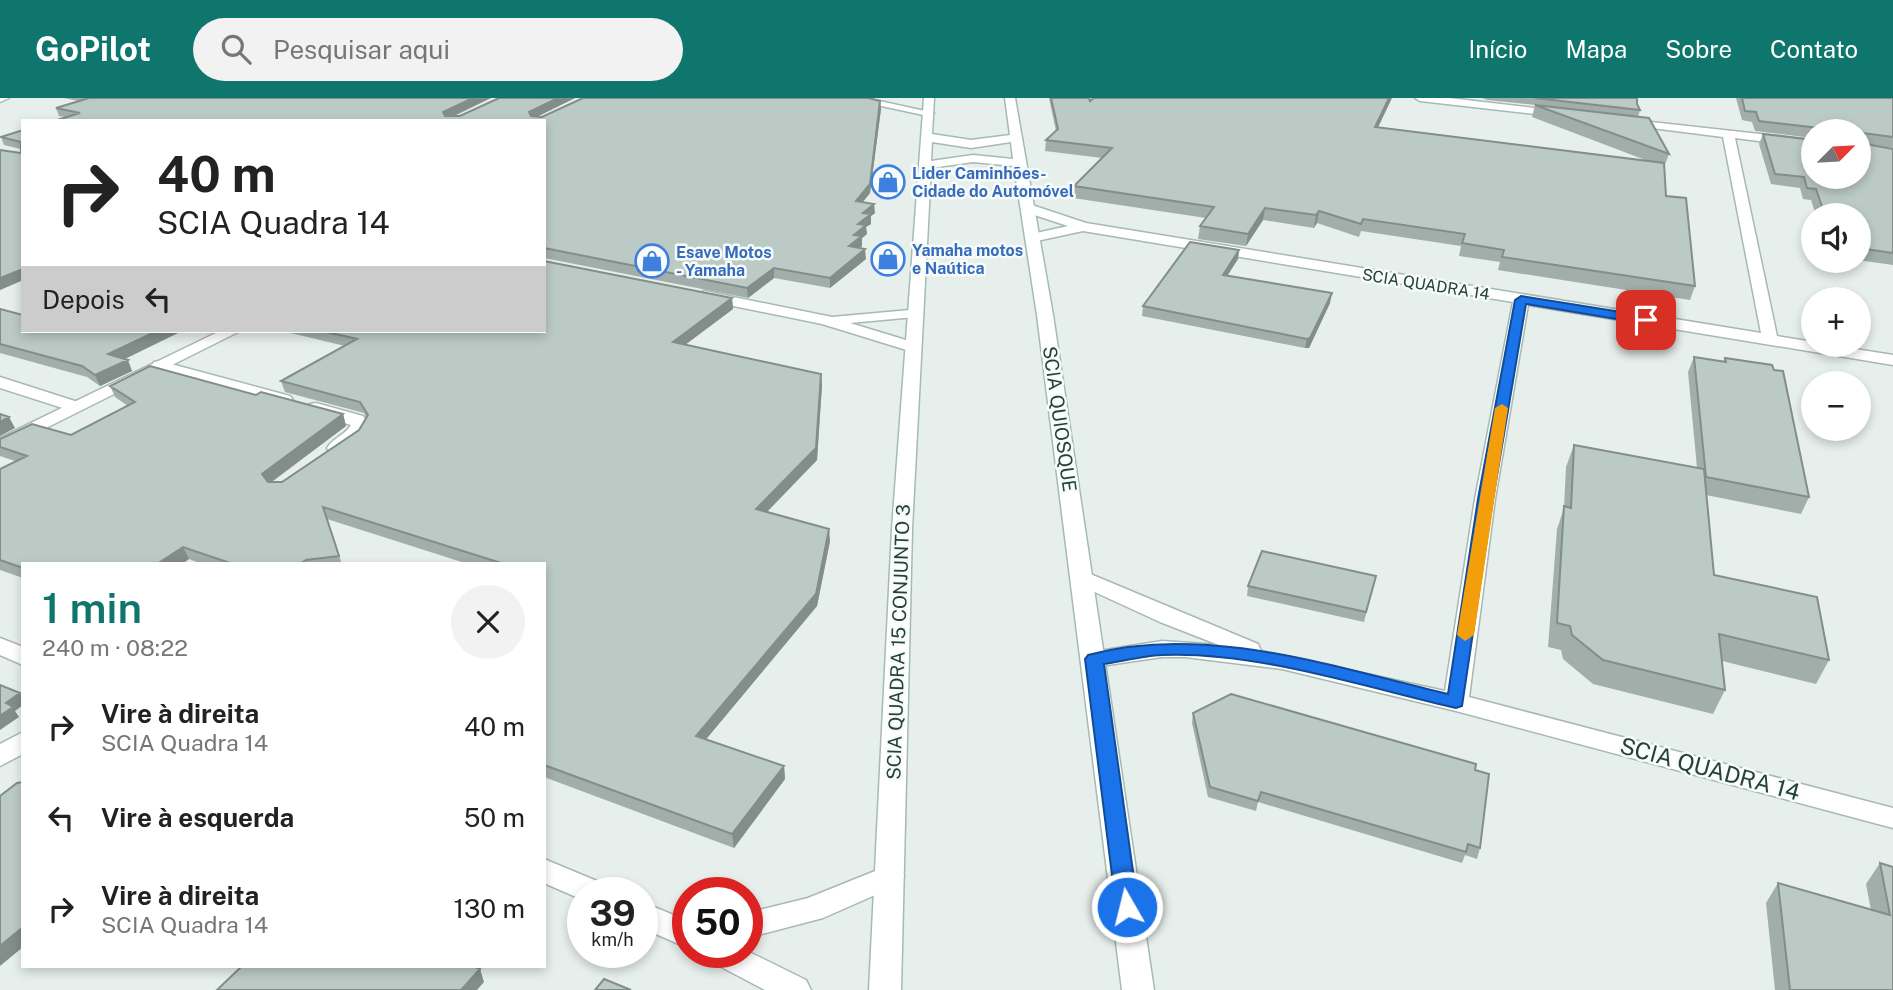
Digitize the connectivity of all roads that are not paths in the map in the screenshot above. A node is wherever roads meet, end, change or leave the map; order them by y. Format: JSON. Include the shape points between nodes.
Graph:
{"nodes":[{"id":1,"x":849,"y":98,"type":"edge"},
{"id":2,"x":1010,"y":98,"type":"edge"},
{"id":3,"x":1420,"y":98,"type":"edge"},
{"id":4,"x":928,"y":103,"type":"edge"},
{"id":5,"x":1567,"y":115,"type":"edge"},
{"id":6,"x":1607,"y":120,"type":"edge"},
{"id":7,"x":1728,"y":134,"type":"junction"},
{"id":8,"x":926,"y":136,"type":"junction"},
{"id":9,"x":1016,"y":137,"type":"junction"},
{"id":10,"x":1801,"y":143,"type":"edge"},
{"id":11,"x":1020,"y":163,"type":"junction"},
{"id":12,"x":926,"y":166,"type":"junction"},
{"id":13,"x":1029,"y":222,"type":"junction"},
{"id":14,"x":1084,"y":227,"type":"junction"},
{"id":15,"x":692,"y":293,"type":"edge"},
{"id":16,"x":1521,"y":300,"type":"junction"},
{"id":17,"x":825,"y":320,"type":"junction"},
{"id":18,"x":914,"y":329,"type":"junction"},
{"id":19,"x":228,"y":333,"type":"edge"},
{"id":20,"x":1770,"y":340,"type":"junction"},
{"id":21,"x":1893,"y":360,"type":"edge"},
{"id":22,"x":160,"y":366,"type":"junction"},
{"id":23,"x":0,"y":382,"type":"edge"},
{"id":24,"x":75,"y":407,"type":"junction"},
{"id":25,"x":0,"y":444,"type":"edge"},
{"id":26,"x":322,"y":457,"type":"edge"},
{"id":27,"x":1083,"y":578,"type":"junction"},
{"id":28,"x":0,"y":646,"type":"edge"},
{"id":29,"x":21,"y":656,"type":"edge"},
{"id":30,"x":1094,"y":659,"type":"junction"},
{"id":31,"x":1282,"y":661,"type":"junction"},
{"id":32,"x":1456,"y":702,"type":"junction"},
{"id":33,"x":21,"y":742,"type":"edge"},
{"id":34,"x":0,"y":757,"type":"edge"},
{"id":35,"x":1893,"y":818,"type":"edge"},
{"id":36,"x":546,"y":871,"type":"edge"},
{"id":37,"x":890,"y":876,"type":"junction"},
{"id":38,"x":567,"y":880,"type":"edge"},
{"id":39,"x":763,"y":922,"type":"edge"},
{"id":40,"x":752,"y":968,"type":"edge"},
{"id":41,"x":795,"y":990,"type":"edge"},
{"id":42,"x":885,"y":990,"type":"edge"},
{"id":43,"x":1138,"y":990,"type":"edge"}],
"edges":[{"from":1,"to":4,"type":"street"},
{"from":2,"to":9,"type":"street","name":"SCIA QUIOSQUE"},
{"from":3,"to":5,"type":"street"},
{"from":4,"to":8,"type":"street","name":"SCIA QUADRA 15 CONJUNTO 3"},
{"from":6,"to":7,"type":"street"},
{"from":7,"to":10,"type":"street"},
{"from":7,"to":20,"type":"street"},
{"from":8,"to":9,"type":"street","via":[[958,145]]},
{"from":8,"to":12,"type":"street","name":"SCIA QUADRA 15 CONJUNTO 3"},
{"from":9,"to":11,"type":"street","name":"SCIA QUIOSQUE"},
{"from":11,"to":12,"type":"street","via":[[965,158]]},
{"from":11,"to":13,"type":"street","name":"SCIA QUIOSQUE"},
{"from":12,"to":18,"type":"street","name":"SCIA QUADRA 15 CONJUNTO 3"},
{"from":13,"to":14,"type":"street","name":"SCIA QUADRA 14"},
{"from":13,"to":14,"type":"street","name":"SCIA QUADRA 14"},
{"from":13,"to":27,"type":"street","name":"SCIA QUIOSQUE"},
{"from":14,"to":16,"type":"street","name":"SCIA QUADRA 14"},
{"from":15,"to":17,"type":"street"},
{"from":16,"to":20,"type":"street","name":"SCIA QUADRA 14"},
{"from":16,"to":32,"type":"street","via":[[1485,499]]},
{"from":17,"to":18,"type":"street"},
{"from":17,"to":18,"type":"street"},
{"from":18,"to":37,"type":"street","name":"SCIA QUADRA 15 CONJUNTO 3"},
{"from":19,"to":22,"type":"street"},
{"from":20,"to":21,"type":"street","name":"SCIA QUADRA 14"},
{"from":22,"to":24,"type":"street"},
{"from":22,"to":26,"type":"street","via":[[357,419],[360,425],[354,435]]},
{"from":23,"to":24,"type":"street"},
{"from":24,"to":25,"type":"street"},
{"from":27,"to":30,"type":"street","name":"SCIA QUIOSQUE"},
{"from":27,"to":31,"type":"street","name":"SCIA QUADRA 14"},
{"from":28,"to":29,"type":"street"},
{"from":30,"to":31,"type":"street","name":"SCIA QUADRA 14","via":[[1185,649]]},
{"from":30,"to":43,"type":"street","name":"SCIA QUIOSQUE"},
{"from":31,"to":32,"type":"street","name":"SCIA QUADRA 14"},
{"from":32,"to":35,"type":"street","name":"SCIA QUADRA 14"},
{"from":33,"to":34,"type":"street"},
{"from":36,"to":38,"type":"street"},
{"from":37,"to":39,"type":"street","via":[[813,909]]},
{"from":37,"to":42,"type":"street","name":"SCIA QUADRA 15 CONJUNTO 3"},
{"from":40,"to":41,"type":"street"}]}
